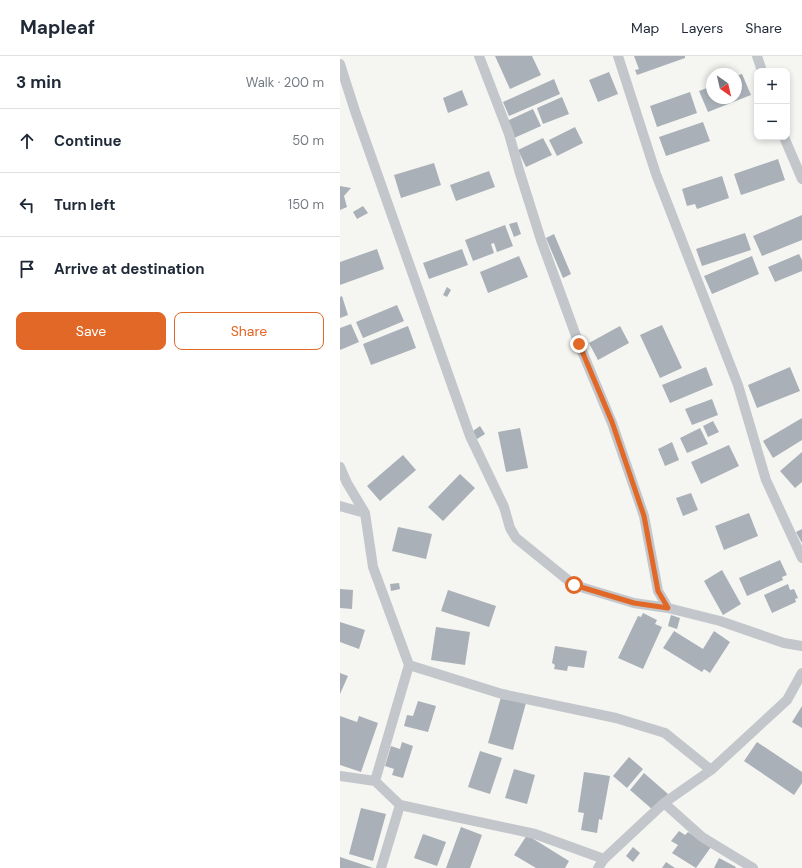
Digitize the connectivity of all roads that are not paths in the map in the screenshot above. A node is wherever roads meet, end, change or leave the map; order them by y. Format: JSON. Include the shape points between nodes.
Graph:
{"nodes":[{"id":1,"x":480,"y":56,"type":"edge"},
{"id":2,"x":618,"y":56,"type":"edge"},
{"id":3,"x":757,"y":56,"type":"edge"},
{"id":4,"x":340,"y":64,"type":"edge"},
{"id":5,"x":761,"y":68,"type":"edge"},
{"id":6,"x":785,"y":140,"type":"edge"},
{"id":7,"x":802,"y":178,"type":"edge"},
{"id":8,"x":340,"y":467,"type":"edge"},
{"id":9,"x":340,"y":506,"type":"edge"},
{"id":10,"x":365,"y":513,"type":"junction"},
{"id":11,"x":802,"y":558,"type":"edge"},
{"id":12,"x":668,"y":608,"type":"junction"},
{"id":13,"x":802,"y":646,"type":"edge"},
{"id":14,"x":409,"y":665,"type":"junction"},
{"id":15,"x":802,"y":673,"type":"edge"},
{"id":16,"x":711,"y":770,"type":"junction"},
{"id":17,"x":340,"y":776,"type":"edge"},
{"id":18,"x":375,"y":781,"type":"junction"},
{"id":19,"x":664,"y":803,"type":"junction"},
{"id":20,"x":400,"y":805,"type":"junction"},
{"id":21,"x":604,"y":859,"type":"junction"},
{"id":22,"x":381,"y":868,"type":"edge"},
{"id":23,"x":598,"y":868,"type":"edge"},
{"id":24,"x":753,"y":868,"type":"edge"}],
"edges":[{"from":1,"to":12,"type":"street","via":[[509,134],[541,240],[579,344],[612,422],[644,516],[658,591]]},
{"from":2,"to":11,"type":"street","via":[[656,174],[738,385],[766,480]]},
{"from":3,"to":5,"type":"street"},
{"from":4,"to":12,"type":"street","via":[[470,436],[516,538],[574,585],[634,603]]},
{"from":6,"to":7,"type":"street"},
{"from":8,"to":10,"type":"street"},
{"from":9,"to":10,"type":"street"},
{"from":10,"to":14,"type":"street","via":[[373,567]]},
{"from":12,"to":13,"type":"street","via":[[784,643]]},
{"from":14,"to":16,"type":"street","via":[[502,694],[616,718],[664,733]]},
{"from":14,"to":18,"type":"street"},
{"from":15,"to":16,"type":"street","via":[[787,700]]},
{"from":16,"to":19,"type":"street"},
{"from":17,"to":18,"type":"street"},
{"from":18,"to":20,"type":"street"},
{"from":19,"to":21,"type":"street"},
{"from":19,"to":24,"type":"street","via":[[702,837]]},
{"from":20,"to":21,"type":"street","via":[[535,834]]},
{"from":20,"to":22,"type":"street"},
{"from":21,"to":23,"type":"street"}]}
